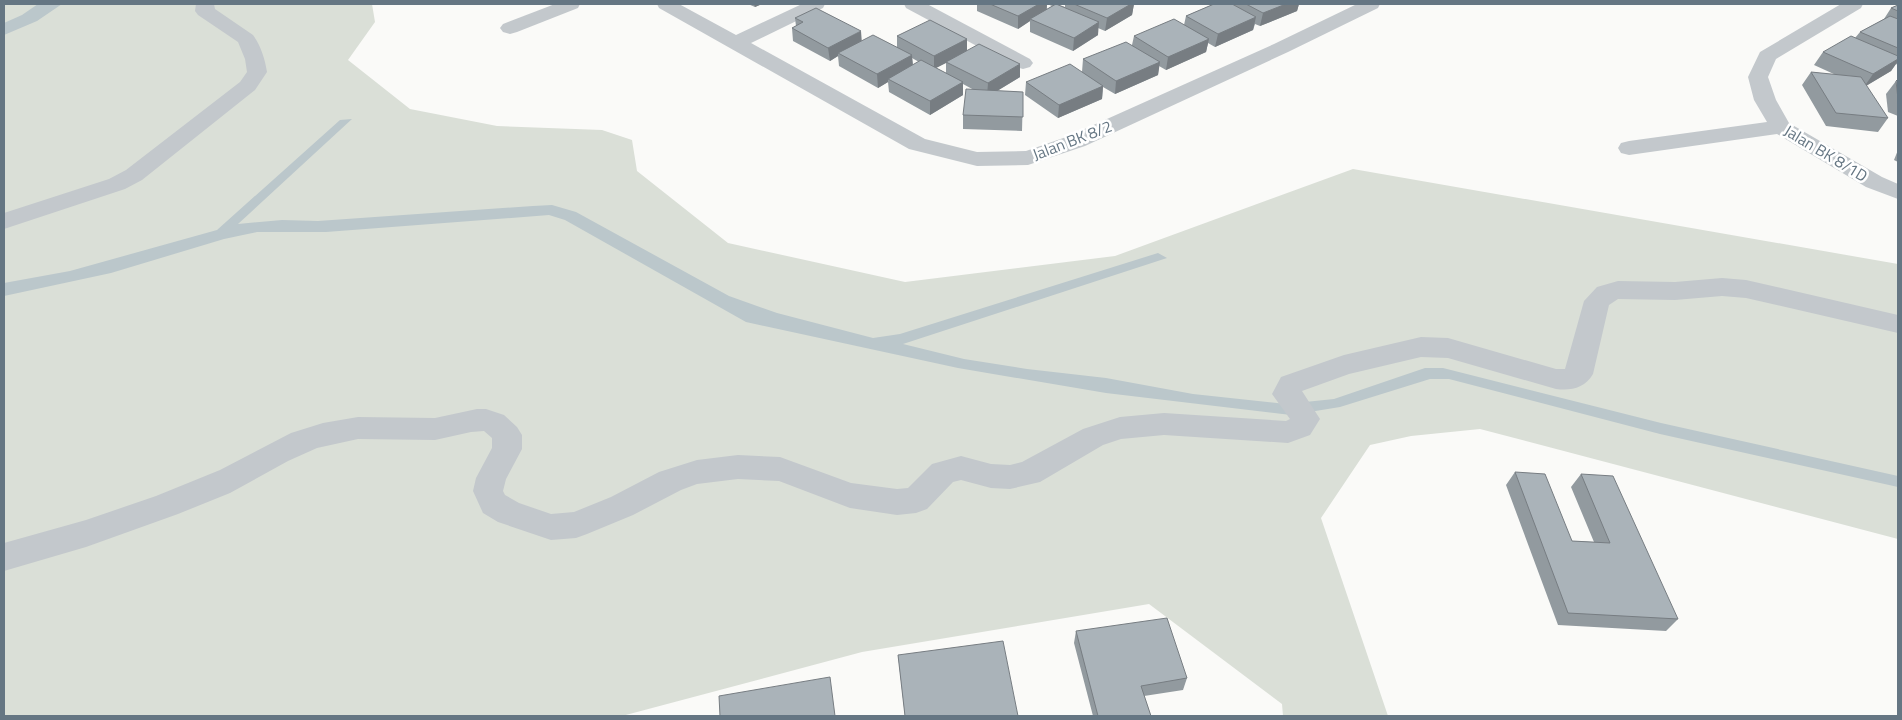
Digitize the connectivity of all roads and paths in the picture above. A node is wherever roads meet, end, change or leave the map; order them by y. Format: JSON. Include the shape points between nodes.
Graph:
{"nodes":[{"id":1,"x":205,"y":4,"type":"edge"},
{"id":2,"x":571,"y":4,"type":"edge"},
{"id":3,"x":666,"y":4,"type":"edge"},
{"id":4,"x":816,"y":4,"type":"edge"},
{"id":5,"x":912,"y":4,"type":"edge"},
{"id":6,"x":1370,"y":4,"type":"edge"},
{"id":7,"x":1854,"y":4,"type":"edge"},
{"id":8,"x":510,"y":28,"type":"dead end"},
{"id":9,"x":736,"y":42,"type":"junction"},
{"id":10,"x":1023,"y":63,"type":"dead end"},
{"id":11,"x":1781,"y":127,"type":"junction"},
{"id":12,"x":1629,"y":148,"type":"dead end"},
{"id":13,"x":1898,"y":192,"type":"edge"},
{"id":14,"x":4,"y":221,"type":"edge"},
{"id":15,"x":1898,"y":324,"type":"edge"},
{"id":16,"x":4,"y":557,"type":"edge"}],
"edges":[{"from":1,"to":14,"type":"street","via":[[206,11],[214,18],[246,39],[257,72],[248,86],[134,175],[117,184]]},
{"from":2,"to":8,"type":"street"},
{"from":3,"to":9,"type":"street","name":"Jalan BK 8/2"},
{"from":4,"to":9,"type":"street"},
{"from":5,"to":10,"type":"street"},
{"from":6,"to":9,"type":"street","name":"Jalan BK 8/2","via":[[1077,141],[1028,158],[977,159],[917,144]]},
{"from":7,"to":11,"type":"street","name":"Jalan BK 8/1D","via":[[1767,56],[1758,77],[1765,100]]},
{"from":11,"to":12,"type":"street"},
{"from":11,"to":13,"type":"street","name":"Jalan BK 8/1D","via":[[1874,182]]},
{"from":15,"to":16,"type":"street","via":[[1746,289],[1618,290],[1606,293],[1597,301],[1579,374],[1569,380],[1448,348],[1421,347],[1344,365],[1291,384],[1286,394],[1306,419],[1300,427],[1288,432],[1164,424],[1120,428],[1093,437],[1029,473],[991,476],[961,468],[943,473],[916,500],[897,502],[850,494],[780,470],[738,467],[697,472],[670,481],[576,525],[551,527],[509,513],[494,504],[488,491],[506,449],[507,435],[497,423],[464,421],[443,428],[384,426],[338,431],[291,447],[166,506]]}]}
